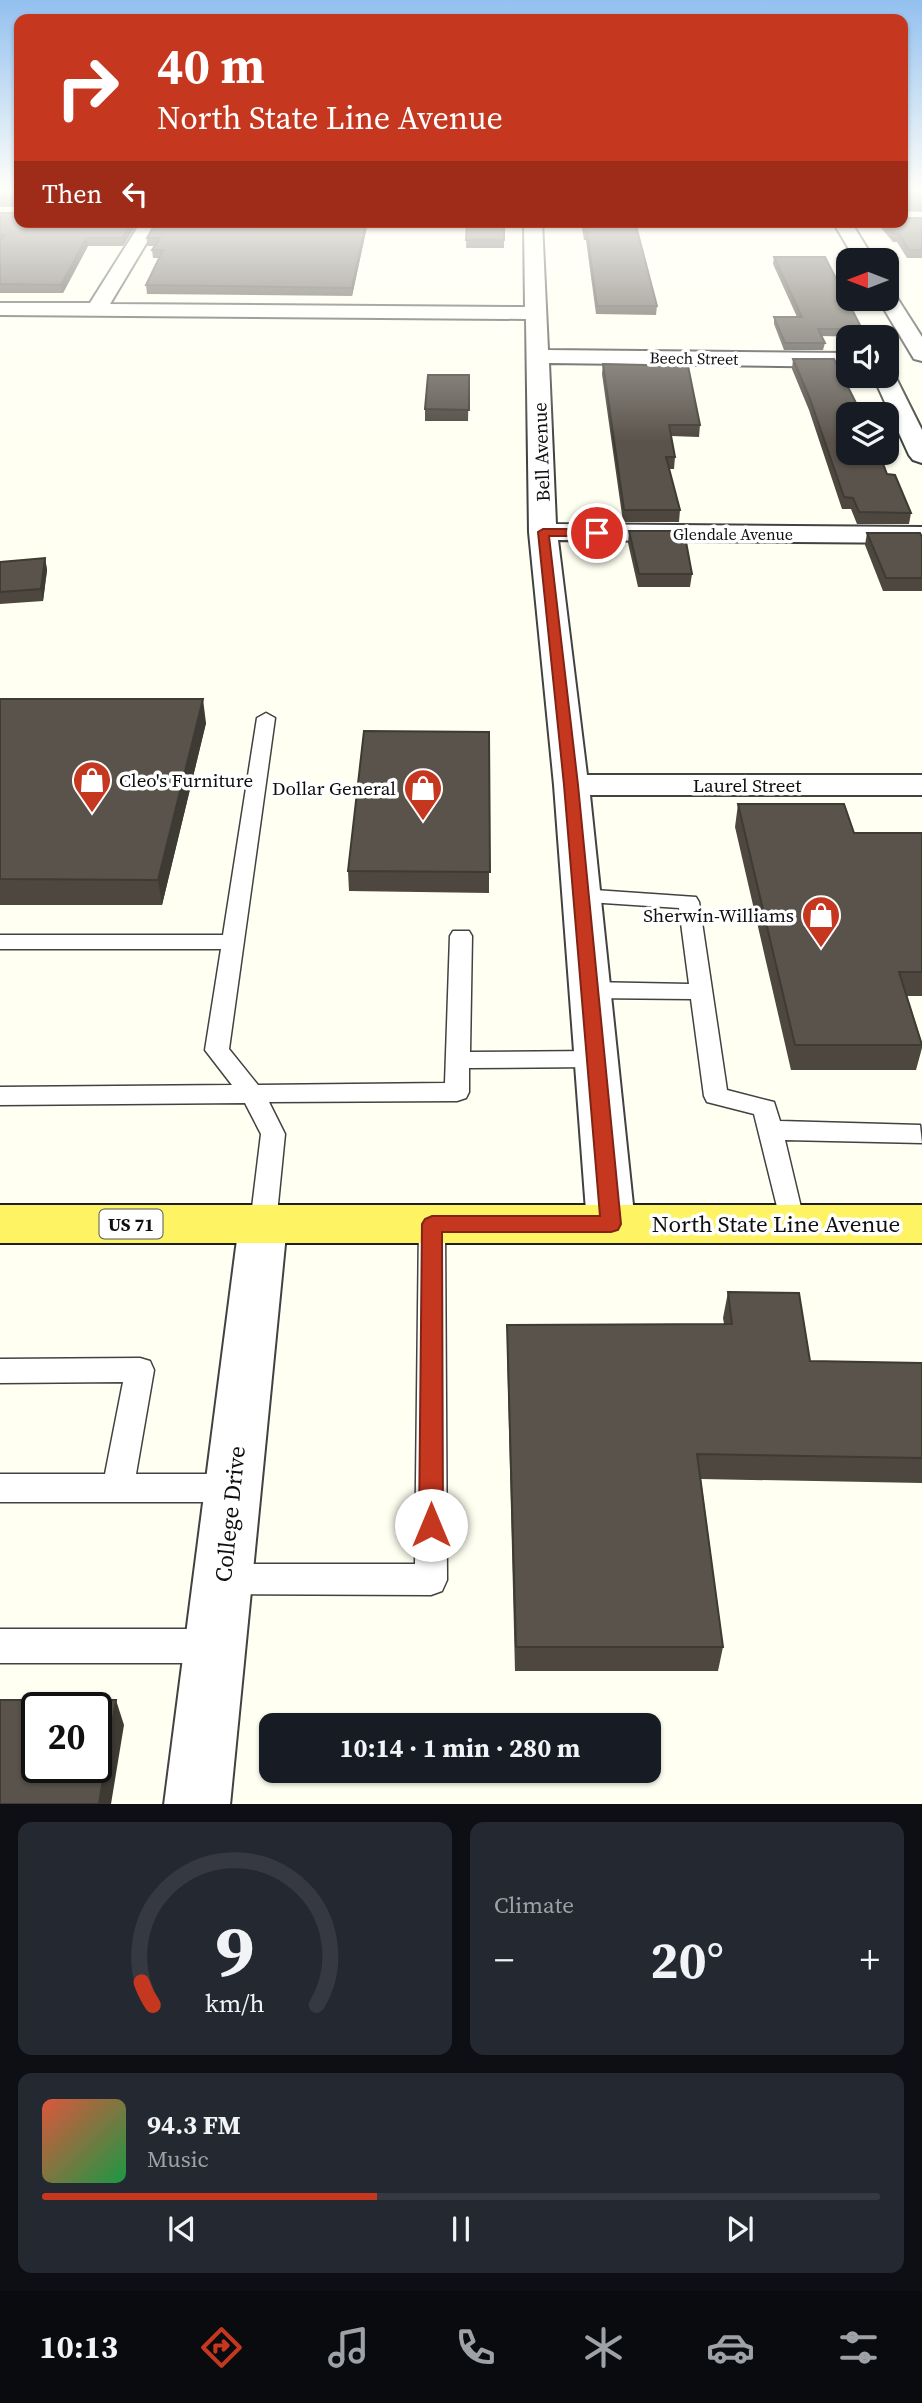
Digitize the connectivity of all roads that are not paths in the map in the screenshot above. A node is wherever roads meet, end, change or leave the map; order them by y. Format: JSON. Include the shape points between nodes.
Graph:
{"nodes":[{"id":1,"x":119,"y":273,"type":"edge"},
{"id":2,"x":535,"y":273,"type":"edge"},
{"id":3,"x":0,"y":309,"type":"edge"},
{"id":4,"x":97,"y":309,"type":"junction"},
{"id":5,"x":896,"y":312,"type":"edge"},
{"id":6,"x":537,"y":313,"type":"junction"},
{"id":7,"x":922,"y":354,"type":"edge"},
{"id":8,"x":538,"y":356,"type":"junction"},
{"id":9,"x":836,"y":360,"type":"edge"},
{"id":10,"x":899,"y":361,"type":"edge"},
{"id":11,"x":922,"y":361,"type":"edge"},
{"id":12,"x":890,"y":388,"type":"edge"},
{"id":13,"x":922,"y":455,"type":"edge"},
{"id":14,"x":543,"y":532,"type":"junction"},
{"id":15,"x":922,"y":535,"type":"edge"},
{"id":16,"x":266,"y":718,"type":"dead end"},
{"id":17,"x":571,"y":785,"type":"junction"},
{"id":18,"x":922,"y":785,"type":"edge"},
{"id":19,"x":580,"y":896,"type":"junction"},
{"id":20,"x":461,"y":936,"type":"dead end"},
{"id":21,"x":232,"y":942,"type":"junction"},
{"id":22,"x":0,"y":943,"type":"edge"},
{"id":23,"x":589,"y":990,"type":"junction"},
{"id":24,"x":702,"y":992,"type":"junction"},
{"id":25,"x":595,"y":1059,"type":"junction"},
{"id":26,"x":459,"y":1060,"type":"junction"},
{"id":27,"x":253,"y":1095,"type":"junction"},
{"id":28,"x":0,"y":1096,"type":"edge"},
{"id":29,"x":770,"y":1130,"type":"junction"},
{"id":30,"x":920,"y":1134,"type":"dead end"},
{"id":31,"x":0,"y":1224,"type":"edge"},
{"id":32,"x":263,"y":1224,"type":"junction"},
{"id":33,"x":432,"y":1224,"type":"junction"},
{"id":34,"x":611,"y":1224,"type":"junction"},
{"id":35,"x":792,"y":1224,"type":"junction"},
{"id":36,"x":922,"y":1224,"type":"edge"},
{"id":37,"x":0,"y":1371,"type":"edge"},
{"id":38,"x":0,"y":1488,"type":"edge"},
{"id":39,"x":118,"y":1488,"type":"junction"},
{"id":40,"x":233,"y":1488,"type":"junction"},
{"id":41,"x":223,"y":1579,"type":"junction"},
{"id":42,"x":0,"y":1646,"type":"edge"},
{"id":43,"x":215,"y":1646,"type":"junction"},
{"id":44,"x":197,"y":1804,"type":"edge"}],
"edges":[{"from":1,"to":4,"type":"street"},
{"from":2,"to":6,"type":"street","name":"Bell Avenue"},
{"from":3,"to":4,"type":"street"},
{"from":4,"to":6,"type":"street"},
{"from":5,"to":7,"type":"street"},
{"from":6,"to":8,"type":"street","name":"Bell Avenue"},
{"from":8,"to":9,"type":"street","name":"Beech Street"},
{"from":8,"to":14,"type":"street","name":"Bell Avenue"},
{"from":10,"to":11,"type":"street"},
{"from":12,"to":13,"type":"street"},
{"from":14,"to":15,"type":"street","name":"Glendale Avenue"},
{"from":14,"to":17,"type":"street","name":"Bell Avenue"},
{"from":16,"to":21,"type":"lane"},
{"from":17,"to":18,"type":"street","name":"Laurel Street"},
{"from":17,"to":19,"type":"street","name":"Bell Avenue"},
{"from":19,"to":23,"type":"street","name":"Bell Avenue"},
{"from":19,"to":24,"type":"lane","via":[[690,902]]},
{"from":20,"to":26,"type":"lane"},
{"from":21,"to":22,"type":"lane"},
{"from":21,"to":27,"type":"lane","via":[[217,1050]]},
{"from":23,"to":24,"type":"lane"},
{"from":23,"to":25,"type":"street","name":"Bell Avenue"},
{"from":24,"to":29,"type":"lane","via":[[716,1096],[765,1108]]},
{"from":25,"to":26,"type":"lane"},
{"from":25,"to":34,"type":"street","name":"Bell Avenue"},
{"from":26,"to":27,"type":"lane","via":[[457,1091]]},
{"from":27,"to":28,"type":"lane"},
{"from":27,"to":32,"type":"lane","via":[[272,1134]]},
{"from":29,"to":30,"type":"lane"},
{"from":29,"to":35,"type":"lane"},
{"from":31,"to":32,"type":"main road","name":"North State Line Avenue","number":"US 71"},
{"from":32,"to":33,"type":"main road","name":"North State Line Avenue","number":"US 71"},
{"from":32,"to":40,"type":"street","name":"College Drive"},
{"from":33,"to":34,"type":"main road","name":"North State Line Avenue","number":"US 71"},
{"from":33,"to":41,"type":"lane","via":[[431,1580]]},
{"from":34,"to":35,"type":"main road","name":"North State Line Avenue","number":"US 71"},
{"from":35,"to":36,"type":"main road","name":"North State Line Avenue","number":"US 71"},
{"from":37,"to":39,"type":"lane","via":[[140,1370]]},
{"from":38,"to":39,"type":"lane"},
{"from":39,"to":40,"type":"lane"},
{"from":40,"to":41,"type":"street","name":"College Drive"},
{"from":41,"to":43,"type":"street","name":"College Drive"},
{"from":42,"to":43,"type":"lane"},
{"from":43,"to":44,"type":"street","name":"College Drive"}]}
